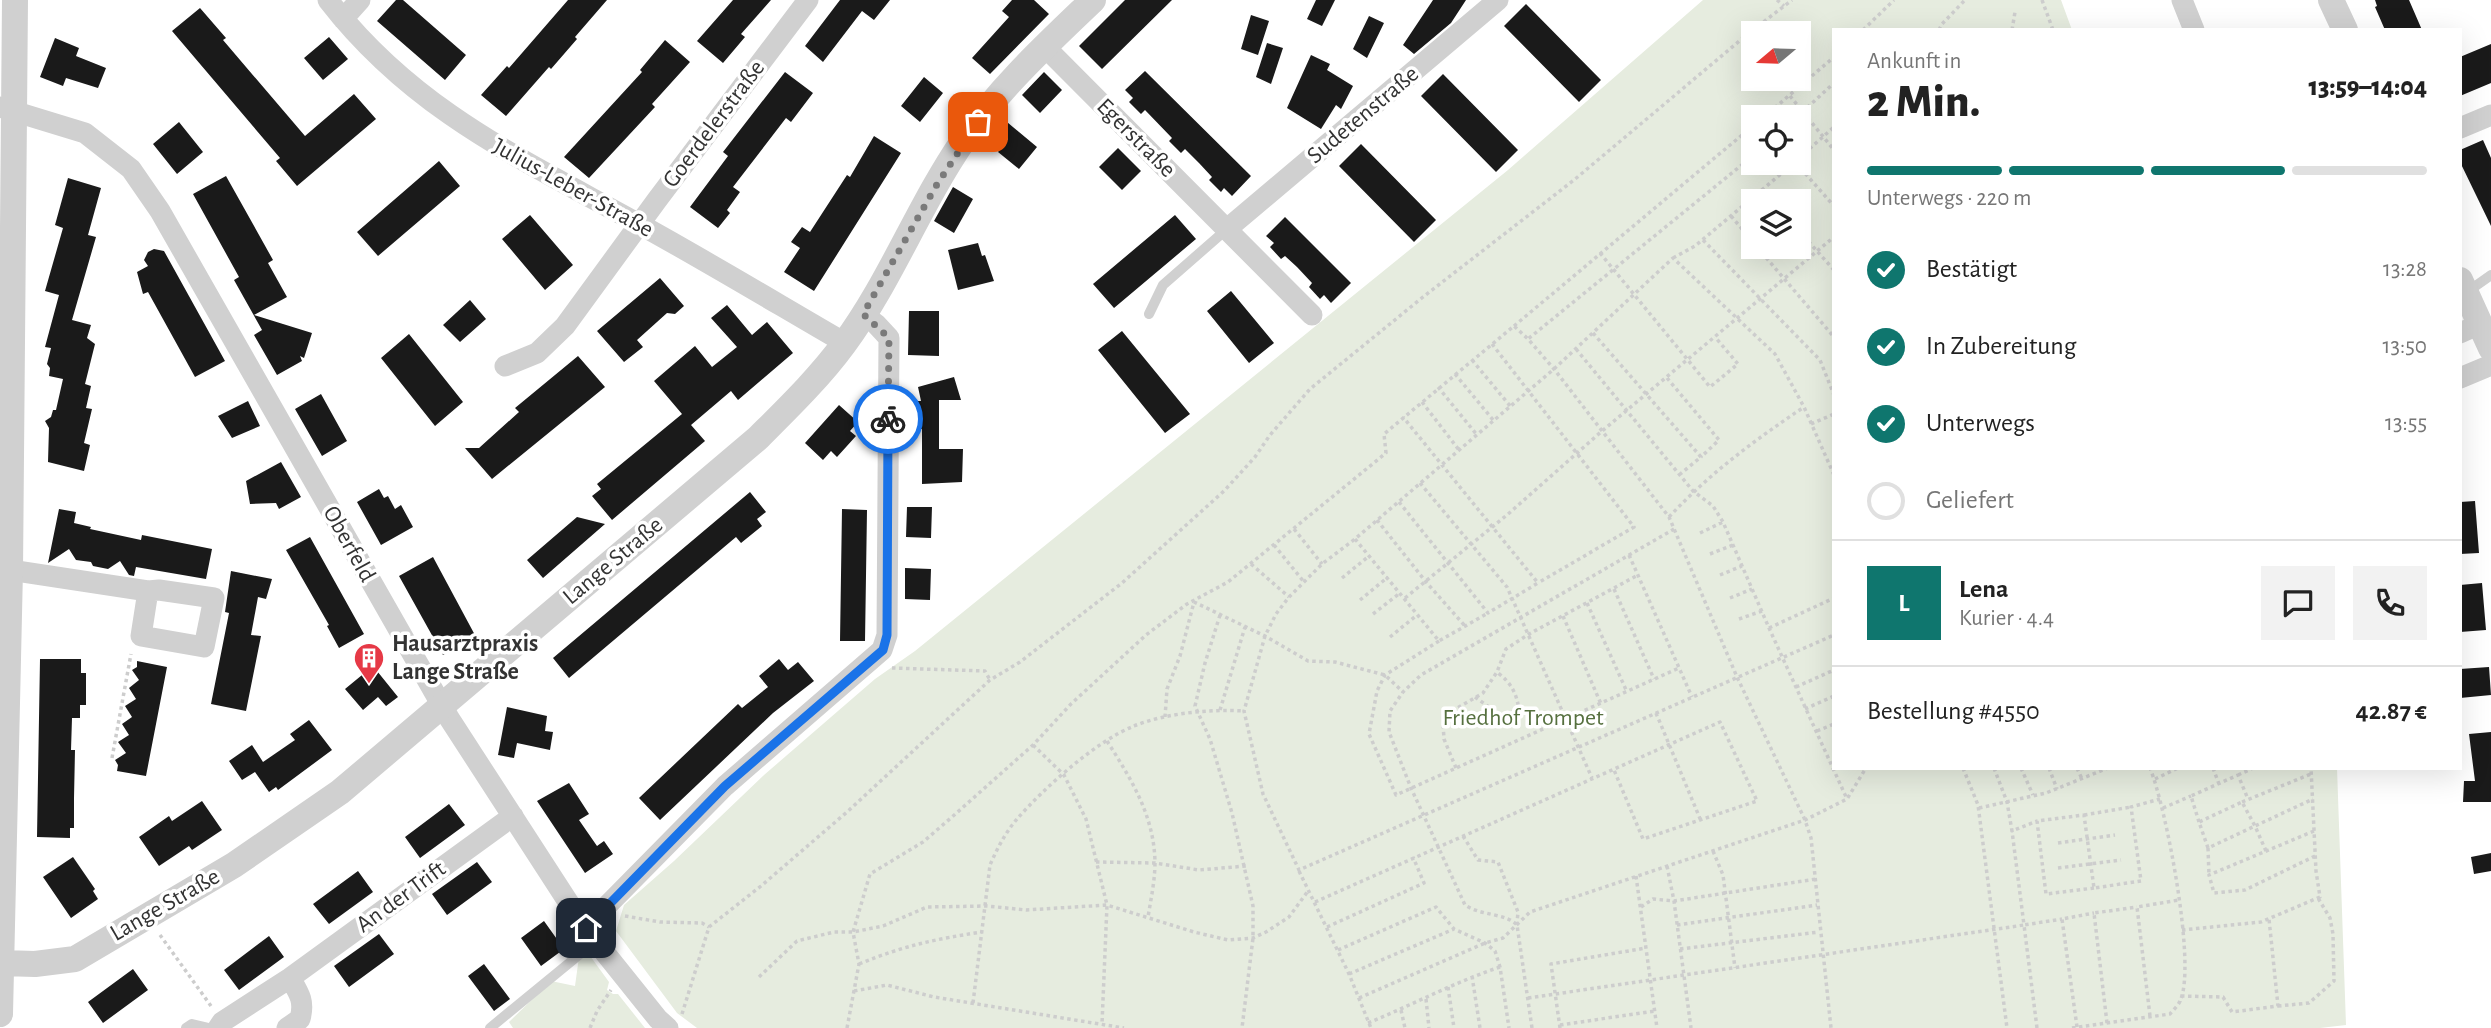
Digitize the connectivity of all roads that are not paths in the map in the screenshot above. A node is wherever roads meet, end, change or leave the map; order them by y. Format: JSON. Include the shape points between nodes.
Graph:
{"nodes":[{"id":1,"x":15,"y":0,"type":"edge"},
{"id":2,"x":328,"y":0,"type":"edge"},
{"id":3,"x":360,"y":0,"type":"edge"},
{"id":4,"x":808,"y":0,"type":"edge"},
{"id":5,"x":1093,"y":0,"type":"edge"},
{"id":6,"x":1498,"y":0,"type":"edge"},
{"id":7,"x":2182,"y":0,"type":"edge"},
{"id":8,"x":2331,"y":0,"type":"edge"},
{"id":9,"x":343,"y":19,"type":"junction"},
{"id":10,"x":2192,"y":28,"type":"edge"},
{"id":11,"x":2343,"y":28,"type":"edge"},
{"id":12,"x":1045,"y":47,"type":"junction"},
{"id":13,"x":8,"y":109,"type":"edge"},
{"id":14,"x":2491,"y":115,"type":"edge"},
{"id":15,"x":2462,"y":127,"type":"edge"},
{"id":16,"x":639,"y":224,"type":"junction"},
{"id":17,"x":1227,"y":229,"type":"junction"},
{"id":18,"x":2491,"y":275,"type":"edge"},
{"id":19,"x":2464,"y":286,"type":"edge"},
{"id":20,"x":863,"y":314,"type":"junction"},
{"id":21,"x":1149,"y":314,"type":"dead end"},
{"id":22,"x":1312,"y":316,"type":"dead end"},
{"id":23,"x":2477,"y":335,"type":"edge"},
{"id":24,"x":845,"y":343,"type":"junction"},
{"id":25,"x":2491,"y":365,"type":"edge"},
{"id":26,"x":505,"y":366,"type":"dead end"},
{"id":27,"x":2462,"y":377,"type":"edge"},
{"id":28,"x":10,"y":570,"type":"junction"},
{"id":29,"x":148,"y":591,"type":"junction"},
{"id":30,"x":442,"y":706,"type":"junction"},
{"id":31,"x":513,"y":816,"type":"junction"},
{"id":32,"x":591,"y":934,"type":"junction"},
{"id":33,"x":1,"y":963,"type":"edge"},
{"id":34,"x":290,"y":978,"type":"junction"},
{"id":35,"x":0,"y":1014,"type":"edge"},
{"id":36,"x":674,"y":1023,"type":"edge"},
{"id":37,"x":216,"y":1026,"type":"edge"},
{"id":38,"x":186,"y":1028,"type":"edge"},
{"id":39,"x":286,"y":1028,"type":"edge"},
{"id":40,"x":490,"y":1028,"type":"edge"}],
"edges":[{"from":1,"to":13,"type":"street"},
{"from":2,"to":9,"type":"street","name":"Julius-Leber-Straße"},
{"from":3,"to":9,"type":"street"},
{"from":4,"to":16,"type":"street","name":"Goerdelerstraße"},
{"from":5,"to":12,"type":"street","name":"Lange Straße"},
{"from":6,"to":17,"type":"street","name":"Sudetenstraße"},
{"from":7,"to":10,"type":"street"},
{"from":8,"to":11,"type":"street"},
{"from":9,"to":16,"type":"street","name":"Julius-Leber-Straße","via":[[378,58],[443,111],[499,148]]},
{"from":12,"to":17,"type":"street","name":"Egerstraße"},
{"from":12,"to":20,"type":"street","name":"Lange Straße","via":[[992,102],[963,141]]},
{"from":13,"to":28,"type":"street"},
{"from":13,"to":30,"type":"street","name":"Oberfeld","via":[[85,133],[131,169],[160,211]]},
{"from":14,"to":15,"type":"street"},
{"from":16,"to":24,"type":"street","name":"Julius-Leber-Straße"},
{"from":16,"to":26,"type":"street","name":"Goerdelerstraße","via":[[565,326],[537,353]]},
{"from":17,"to":21,"type":"lane","via":[[1163,285]]},
{"from":17,"to":22,"type":"street","name":"Egerstraße"},
{"from":18,"to":19,"type":"lane"},
{"from":19,"to":23,"type":"street"},
{"from":20,"to":24,"type":"street","name":"Lange Straße"},
{"from":20,"to":32,"type":"street","via":[[889,338],[887,635],[883,650],[725,786],[608,905]]},
{"from":24,"to":30,"type":"street","name":"Lange Straße","via":[[809,388],[758,438]]},
{"from":25,"to":27,"type":"street"},
{"from":28,"to":29,"type":"street"},
{"from":28,"to":33,"type":"street"},
{"from":29,"to":29,"type":"street","via":[[214,598],[204,648],[141,636]]},
{"from":30,"to":31,"type":"street","name":"Oberfeld"},
{"from":30,"to":33,"type":"street","name":"Lange Straße","via":[[296,824],[75,959]]},
{"from":31,"to":32,"type":"street","name":"Oberfeld"},
{"from":31,"to":34,"type":"street","name":"An der Trift"},
{"from":32,"to":36,"type":"street","name":"Oberfeld","via":[[658,1019]]},
{"from":32,"to":40,"type":"lane"},
{"from":33,"to":35,"type":"street"},
{"from":34,"to":37,"type":"street","name":"An der Trift"},
{"from":34,"to":39,"type":"street","via":[[303,1008],[300,1019]]},
{"from":37,"to":38,"type":"lane","via":[[192,1024]]}]}
